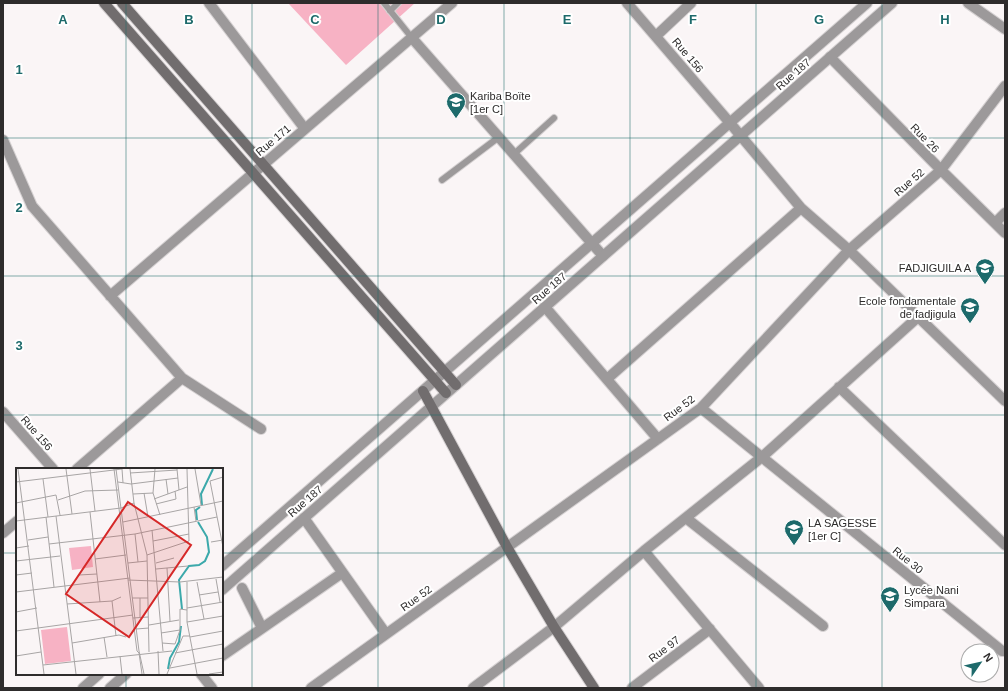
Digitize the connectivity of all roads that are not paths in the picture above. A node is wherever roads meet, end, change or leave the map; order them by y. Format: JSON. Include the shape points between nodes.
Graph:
{"nodes":[{"id":1,"x":104,"y":3,"type":"edge"},
{"id":2,"x":122,"y":3,"type":"edge"},
{"id":3,"x":210,"y":3,"type":"edge"},
{"id":4,"x":384,"y":3,"type":"edge"},
{"id":5,"x":398,"y":3,"type":"edge"},
{"id":6,"x":452,"y":3,"type":"edge"},
{"id":7,"x":691,"y":3,"type":"edge"},
{"id":8,"x":867,"y":3,"type":"edge"},
{"id":9,"x":892,"y":3,"type":"edge"},
{"id":10,"x":968,"y":3,"type":"edge"},
{"id":11,"x":630,"y":4,"type":"edge"},
{"id":12,"x":390,"y":11,"type":"junction"},
{"id":13,"x":1005,"y":29,"type":"edge"},
{"id":14,"x":656,"y":36,"type":"junction"},
{"id":15,"x":412,"y":38,"type":"junction"},
{"id":16,"x":830,"y":57,"type":"junction"},
{"id":17,"x":1005,"y":86,"type":"edge"},
{"id":18,"x":554,"y":118,"type":"dead end"},
{"id":19,"x":730,"y":123,"type":"junction"},
{"id":20,"x":305,"y":129,"type":"junction"},
{"id":21,"x":741,"y":136,"type":"junction"},
{"id":22,"x":499,"y":137,"type":"junction"},
{"id":23,"x":3,"y":140,"type":"edge"},
{"id":24,"x":514,"y":154,"type":"junction"},
{"id":25,"x":263,"y":165,"type":"junction"},
{"id":26,"x":941,"y":170,"type":"junction"},
{"id":27,"x":254,"y":173,"type":"junction"},
{"id":28,"x":442,"y":180,"type":"dead end"},
{"id":29,"x":801,"y":208,"type":"junction"},
{"id":30,"x":1005,"y":213,"type":"edge"},
{"id":31,"x":995,"y":223,"type":"junction"},
{"id":32,"x":1005,"y":233,"type":"edge"},
{"id":33,"x":592,"y":243,"type":"junction"},
{"id":34,"x":849,"y":250,"type":"junction"},
{"id":35,"x":603,"y":256,"type":"junction"},
{"id":36,"x":110,"y":296,"type":"junction"},
{"id":37,"x":545,"y":307,"type":"junction"},
{"id":38,"x":918,"y":317,"type":"junction"},
{"id":39,"x":445,"y":372,"type":"junction"},
{"id":40,"x":182,"y":378,"type":"junction"},
{"id":41,"x":607,"y":379,"type":"junction"},
{"id":42,"x":435,"y":380,"type":"junction"},
{"id":43,"x":456,"y":385,"type":"junction"},
{"id":44,"x":839,"y":387,"type":"junction"},
{"id":45,"x":423,"y":391,"type":"junction"},
{"id":46,"x":446,"y":393,"type":"junction"},
{"id":47,"x":1005,"y":401,"type":"edge"},
{"id":48,"x":432,"y":406,"type":"junction"},
{"id":49,"x":701,"y":408,"type":"junction"},
{"id":50,"x":3,"y":412,"type":"edge"},
{"id":51,"x":261,"y":429,"type":"dead end"},
{"id":52,"x":658,"y":439,"type":"junction"},
{"id":53,"x":762,"y":457,"type":"junction"},
{"id":54,"x":52,"y":468,"type":"edge"},
{"id":55,"x":78,"y":468,"type":"edge"},
{"id":56,"x":304,"y":518,"type":"junction"},
{"id":57,"x":686,"y":518,"type":"junction"},
{"id":58,"x":16,"y":522,"type":"edge"},
{"id":59,"x":3,"y":533,"type":"edge"},
{"id":60,"x":1005,"y":545,"type":"edge"},
{"id":61,"x":507,"y":547,"type":"junction"},
{"id":62,"x":644,"y":551,"type":"junction"},
{"id":63,"x":223,"y":565,"type":"edge"},
{"id":64,"x":342,"y":573,"type":"junction"},
{"id":65,"x":242,"y":588,"type":"dead end"},
{"id":66,"x":223,"y":589,"type":"edge"},
{"id":67,"x":823,"y":626,"type":"dead end"},
{"id":68,"x":554,"y":627,"type":"junction"},
{"id":69,"x":262,"y":628,"type":"junction"},
{"id":70,"x":710,"y":629,"type":"junction"},
{"id":71,"x":386,"y":634,"type":"junction"},
{"id":72,"x":1004,"y":651,"type":"edge"},
{"id":73,"x":223,"y":655,"type":"edge"},
{"id":74,"x":98,"y":675,"type":"edge"},
{"id":75,"x":125,"y":675,"type":"edge"},
{"id":76,"x":202,"y":675,"type":"edge"},
{"id":77,"x":83,"y":688,"type":"edge"},
{"id":78,"x":110,"y":688,"type":"edge"},
{"id":79,"x":212,"y":688,"type":"edge"},
{"id":80,"x":311,"y":688,"type":"edge"},
{"id":81,"x":473,"y":688,"type":"edge"},
{"id":82,"x":594,"y":688,"type":"edge"},
{"id":83,"x":632,"y":688,"type":"edge"},
{"id":84,"x":759,"y":688,"type":"edge"}],
"edges":[{"from":1,"to":27,"type":"main road"},
{"from":2,"to":25,"type":"main road"},
{"from":3,"to":20,"type":"street"},
{"from":4,"to":12,"type":"lane"},
{"from":5,"to":12,"type":"lane"},
{"from":6,"to":15,"type":"street","name":"Rue 171"},
{"from":7,"to":14,"type":"street"},
{"from":8,"to":19,"type":"street","name":"Rue 187"},
{"from":9,"to":16,"type":"street","name":"Rue 187"},
{"from":10,"to":13,"type":"street"},
{"from":11,"to":14,"type":"street","name":"Rue 156"},
{"from":12,"to":15,"type":"lane"},
{"from":14,"to":19,"type":"street","name":"Rue 156"},
{"from":15,"to":20,"type":"street","name":"Rue 171"},
{"from":15,"to":22,"type":"street"},
{"from":16,"to":21,"type":"street","name":"Rue 187"},
{"from":16,"to":26,"type":"street","name":"Rue 26"},
{"from":17,"to":26,"type":"street","name":"Rue 52"},
{"from":18,"to":24,"type":"lane"},
{"from":19,"to":21,"type":"street","name":"Rue 156"},
{"from":19,"to":33,"type":"street","name":"Rue 187"},
{"from":20,"to":25,"type":"street","name":"Rue 171"},
{"from":21,"to":29,"type":"street","name":"Rue 156"},
{"from":21,"to":35,"type":"street","name":"Rue 187"},
{"from":22,"to":24,"type":"street"},
{"from":22,"to":28,"type":"lane"},
{"from":23,"to":36,"type":"street","via":[[32,206]]},
{"from":24,"to":33,"type":"street"},
{"from":25,"to":27,"type":"street","name":"Rue 171"},
{"from":25,"to":39,"type":"main road"},
{"from":26,"to":31,"type":"street","name":"Rue 26"},
{"from":26,"to":34,"type":"street","name":"Rue 52"},
{"from":27,"to":36,"type":"street","name":"Rue 171"},
{"from":27,"to":42,"type":"main road"},
{"from":29,"to":34,"type":"street","name":"Rue 156"},
{"from":29,"to":41,"type":"street"},
{"from":30,"to":31,"type":"street"},
{"from":31,"to":32,"type":"street","name":"Rue 26"},
{"from":33,"to":35,"type":"street"},
{"from":33,"to":39,"type":"street","name":"Rue 187"},
{"from":34,"to":38,"type":"street","name":"Rue 156"},
{"from":34,"to":49,"type":"street","name":"Rue 52"},
{"from":35,"to":37,"type":"street","name":"Rue 187"},
{"from":36,"to":40,"type":"street"},
{"from":37,"to":41,"type":"street"},
{"from":37,"to":43,"type":"street","name":"Rue 187"},
{"from":38,"to":44,"type":"street"},
{"from":38,"to":47,"type":"street","name":"Rue 156"},
{"from":39,"to":42,"type":"street","name":"Rue 187"},
{"from":39,"to":43,"type":"main road"},
{"from":40,"to":51,"type":"street"},
{"from":40,"to":55,"type":"street"},
{"from":41,"to":52,"type":"street"},
{"from":42,"to":45,"type":"street","name":"Rue 187"},
{"from":42,"to":46,"type":"main road"},
{"from":43,"to":46,"type":"street","name":"Rue 187"},
{"from":44,"to":53,"type":"street"},
{"from":44,"to":60,"type":"street"},
{"from":45,"to":48,"type":"main road"},
{"from":45,"to":63,"type":"street","name":"Rue 187"},
{"from":46,"to":48,"type":"street","name":"Rue 187"},
{"from":48,"to":56,"type":"street","name":"Rue 187"},
{"from":48,"to":61,"type":"main road"},
{"from":49,"to":52,"type":"street","name":"Rue 52"},
{"from":49,"to":53,"type":"street","name":"Rue 30"},
{"from":50,"to":54,"type":"street","name":"Rue 156"},
{"from":52,"to":61,"type":"street","name":"Rue 52"},
{"from":53,"to":57,"type":"street"},
{"from":53,"to":72,"type":"street","name":"Rue 30"},
{"from":56,"to":64,"type":"street"},
{"from":56,"to":66,"type":"street","name":"Rue 187"},
{"from":57,"to":62,"type":"street"},
{"from":57,"to":67,"type":"street"},
{"from":58,"to":59,"type":"street"},
{"from":61,"to":68,"type":"main road"},
{"from":61,"to":71,"type":"street","name":"Rue 52"},
{"from":62,"to":68,"type":"street"},
{"from":62,"to":70,"type":"street"},
{"from":64,"to":69,"type":"street"},
{"from":64,"to":71,"type":"street"},
{"from":65,"to":69,"type":"street"},
{"from":68,"to":81,"type":"street"},
{"from":68,"to":82,"type":"main road"},
{"from":69,"to":73,"type":"street"},
{"from":70,"to":83,"type":"street","name":"Rue 97"},
{"from":70,"to":84,"type":"street"},
{"from":71,"to":80,"type":"street","name":"Rue 52"},
{"from":74,"to":77,"type":"street"},
{"from":75,"to":78,"type":"street"},
{"from":76,"to":79,"type":"street"}]}
